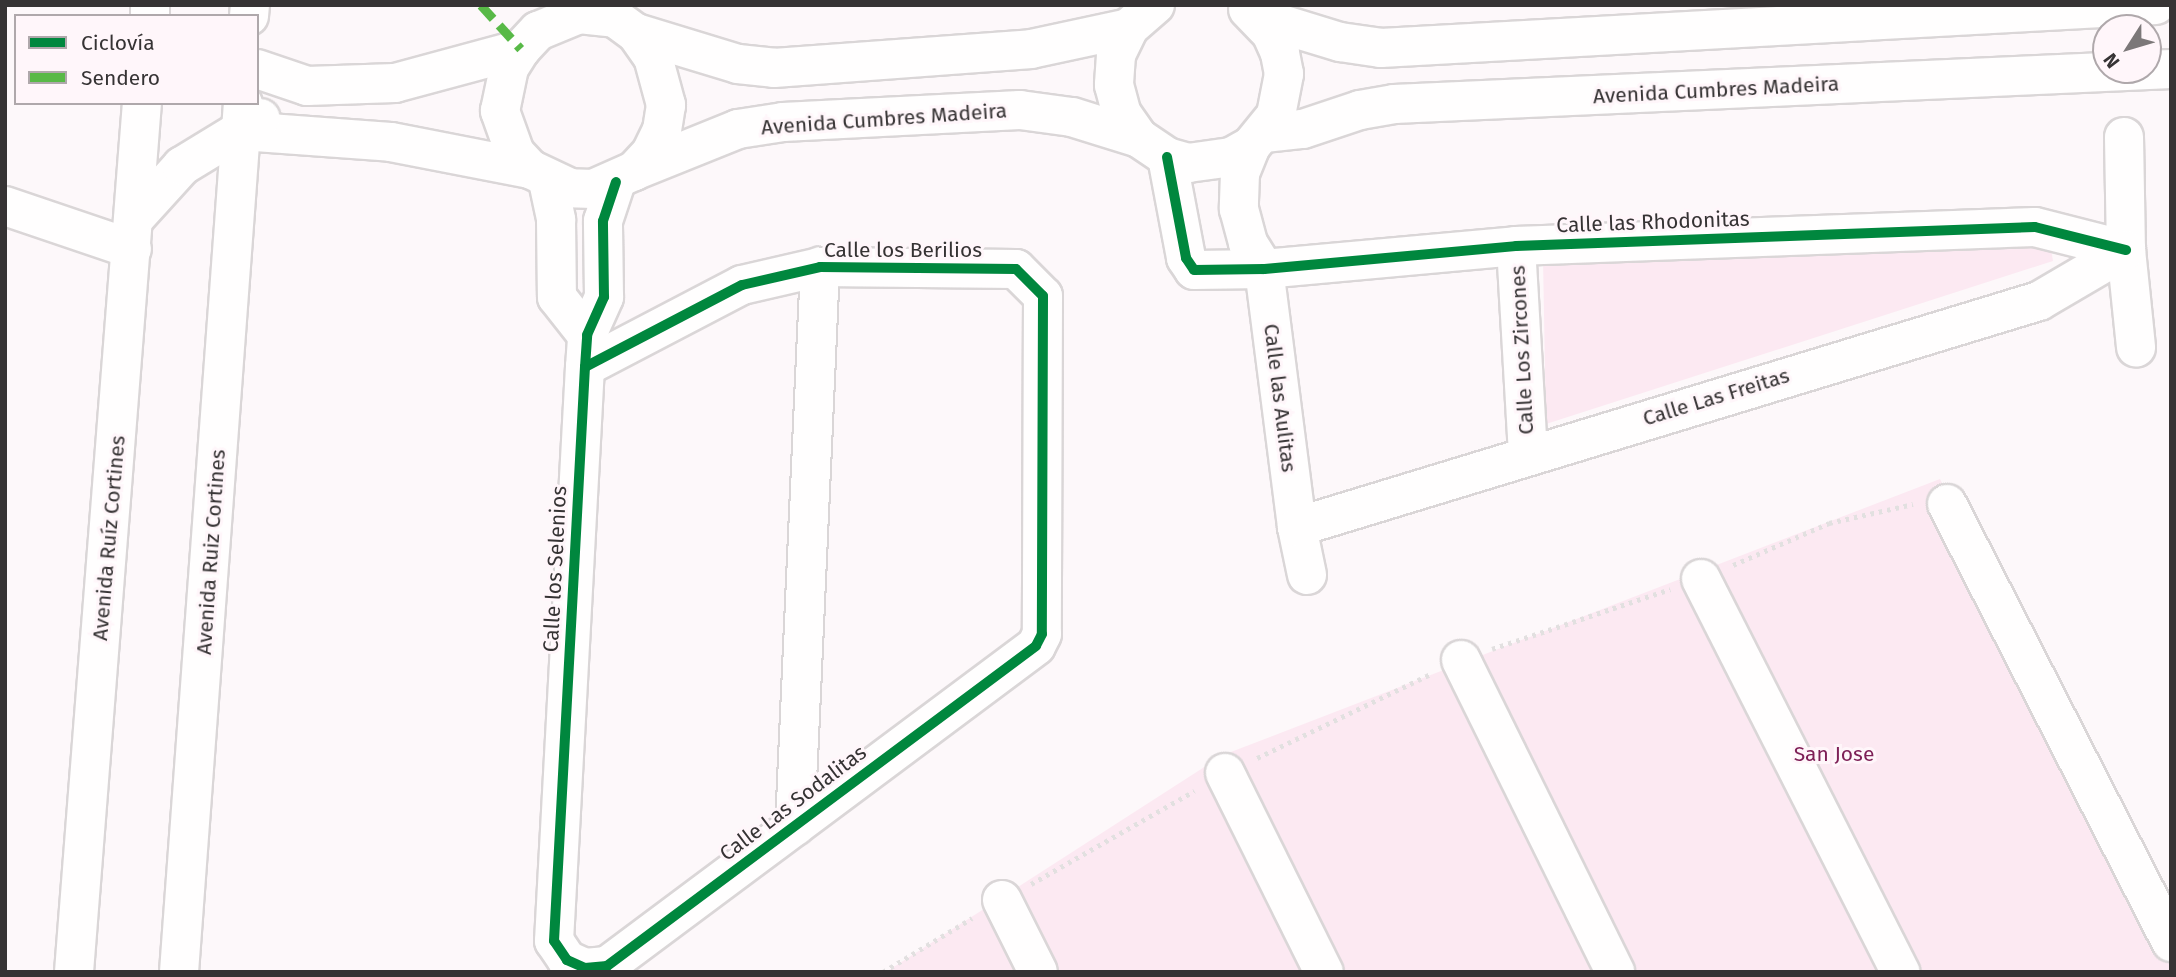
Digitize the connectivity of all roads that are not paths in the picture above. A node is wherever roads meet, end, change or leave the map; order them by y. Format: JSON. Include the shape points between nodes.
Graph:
{"nodes":[{"id":1,"x":2156,"y":5,"type":"edge"},
{"id":2,"x":1250,"y":11,"type":"edge"},
{"id":3,"x":562,"y":12,"type":"edge"},
{"id":4,"x":1142,"y":17,"type":"edge"},
{"id":5,"x":622,"y":19,"type":"edge"},
{"id":6,"x":522,"y":49,"type":"junction"},
{"id":7,"x":2171,"y":69,"type":"edge"},
{"id":8,"x":259,"y":70,"type":"edge"},
{"id":9,"x":307,"y":86,"type":"junction"},
{"id":10,"x":142,"y":105,"type":"edge"},
{"id":11,"x":243,"y":117,"type":"edge"},
{"id":12,"x":2124,"y":137,"type":"dead end"},
{"id":13,"x":1258,"y":140,"type":"junction"},
{"id":14,"x":1153,"y":148,"type":"junction"},
{"id":15,"x":539,"y":175,"type":"junction"},
{"id":16,"x":625,"y":176,"type":"junction"},
{"id":17,"x":5,"y":206,"type":"edge"},
{"id":18,"x":132,"y":234,"type":"junction"},
{"id":19,"x":1516,"y":246,"type":"junction"},
{"id":20,"x":2126,"y":250,"type":"junction"},
{"id":21,"x":820,"y":267,"type":"junction"},
{"id":22,"x":1264,"y":269,"type":"junction"},
{"id":23,"x":2136,"y":346,"type":"dead end"},
{"id":24,"x":586,"y":351,"type":"junction"},
{"id":25,"x":1528,"y":453,"type":"junction"},
{"id":26,"x":1947,"y":504,"type":"road end"},
{"id":27,"x":1297,"y":527,"type":"junction"},
{"id":28,"x":1307,"y":575,"type":"dead end"},
{"id":29,"x":1701,"y":579,"type":"road end"},
{"id":30,"x":1037,"y":646,"type":"joint"},
{"id":31,"x":1461,"y":660,"type":"road end"},
{"id":32,"x":1225,"y":774,"type":"road end"},
{"id":33,"x":89,"y":794,"type":"junction"},
{"id":34,"x":794,"y":826,"type":"junction"},
{"id":35,"x":1002,"y":900,"type":"road end"},
{"id":36,"x":2171,"y":942,"type":"edge"},
{"id":37,"x":567,"y":960,"type":"joint"},
{"id":38,"x":74,"y":972,"type":"edge"},
{"id":39,"x":99,"y":972,"type":"edge"},
{"id":40,"x":179,"y":972,"type":"edge"},
{"id":41,"x":1038,"y":972,"type":"edge"},
{"id":42,"x":1324,"y":972,"type":"edge"},
{"id":43,"x":1615,"y":972,"type":"edge"},
{"id":44,"x":1900,"y":972,"type":"edge"}],
"edges":[{"from":1,"to":2,"type":"street","via":[[1381,48],[1340,42]]},
{"from":2,"to":13,"type":"street","via":[[1280,52],[1284,74],[1276,115]]},
{"from":3,"to":5,"type":"street"},
{"from":3,"to":6,"type":"street"},
{"from":4,"to":5,"type":"street","via":[[1031,49],[774,68],[738,64]]},
{"from":4,"to":14,"type":"street","via":[[1116,55],[1114,85],[1122,114]]},
{"from":5,"to":16,"type":"street","via":[[658,68],[666,105],[662,130],[651,153]]},
{"from":6,"to":9,"type":"street","via":[[395,83]]},
{"from":6,"to":15,"type":"street","via":[[505,78],[500,111],[515,153]]},
{"from":7,"to":13,"type":"street","name":"Avenida Cumbres Madeira","via":[[1394,104]]},
{"from":8,"to":9,"type":"street"},
{"from":9,"to":11,"type":"street"},
{"from":10,"to":18,"type":"street","name":"Avenida Ruíz Cortines"},
{"from":11,"to":15,"type":"street","via":[[391,142]]},
{"from":11,"to":18,"type":"street","via":[[181,166]]},
{"from":11,"to":40,"type":"street","name":"Avenida Ruiz Cortines"},
{"from":12,"to":20,"type":"street"},
{"from":13,"to":14,"type":"street","name":"Avenida Cumbres Madeira","via":[[1210,163]]},
{"from":13,"to":22,"type":"street","via":[[1237,197],[1241,228]]},
{"from":14,"to":16,"type":"street","name":"Avenida Cumbres Madeira","via":[[1072,117],[1020,110],[783,122],[738,129]]},
{"from":14,"to":22,"type":"street","name":"Calle las Rhodonitas","via":[[1186,258],[1194,270]]},
{"from":15,"to":16,"type":"street","via":[[570,188]]},
{"from":15,"to":24,"type":"street","via":[[556,220],[557,297]]},
{"from":16,"to":24,"type":"street","name":"Calle los Selenios","via":[[603,221],[604,298]]},
{"from":17,"to":18,"type":"street"},
{"from":18,"to":33,"type":"street","name":"Avenida Ruíz Cortines"},
{"from":19,"to":20,"type":"street","name":"Calle las Rhodonitas","via":[[2035,226]]},
{"from":19,"to":22,"type":"street","name":"Calle las Rhodonitas"},
{"from":19,"to":25,"type":"street","name":"Calle Los Zircones"},
{"from":20,"to":23,"type":"street"},
{"from":20,"to":25,"type":"street","name":"Calle Las Freitas","via":[[2039,301]]},
{"from":21,"to":24,"type":"street","name":"Calle los Berilios","via":[[742,285]]},
{"from":21,"to":30,"type":"street","name":"Calle los Berilios","via":[[1016,269],[1043,296],[1042,634]]},
{"from":21,"to":34,"type":"street"},
{"from":22,"to":27,"type":"street","name":"Calle las Aulitas"},
{"from":24,"to":37,"type":"street","name":"Calle los Selenios","via":[[554,942]]},
{"from":25,"to":27,"type":"street","name":"Calle Las Freitas"},
{"from":26,"to":36,"type":"street"},
{"from":27,"to":28,"type":"street"},
{"from":29,"to":44,"type":"street"},
{"from":30,"to":34,"type":"street","name":"Calle Las Sodalitas"},
{"from":31,"to":43,"type":"street"},
{"from":32,"to":42,"type":"street"},
{"from":33,"to":38,"type":"street","name":"Avenida Ruíz Cortines"},
{"from":33,"to":39,"type":"street","via":[[106,870]]},
{"from":34,"to":37,"type":"street","name":"Calle Las Sodalitas","via":[[607,966],[585,968]]},
{"from":35,"to":41,"type":"street"}]}
